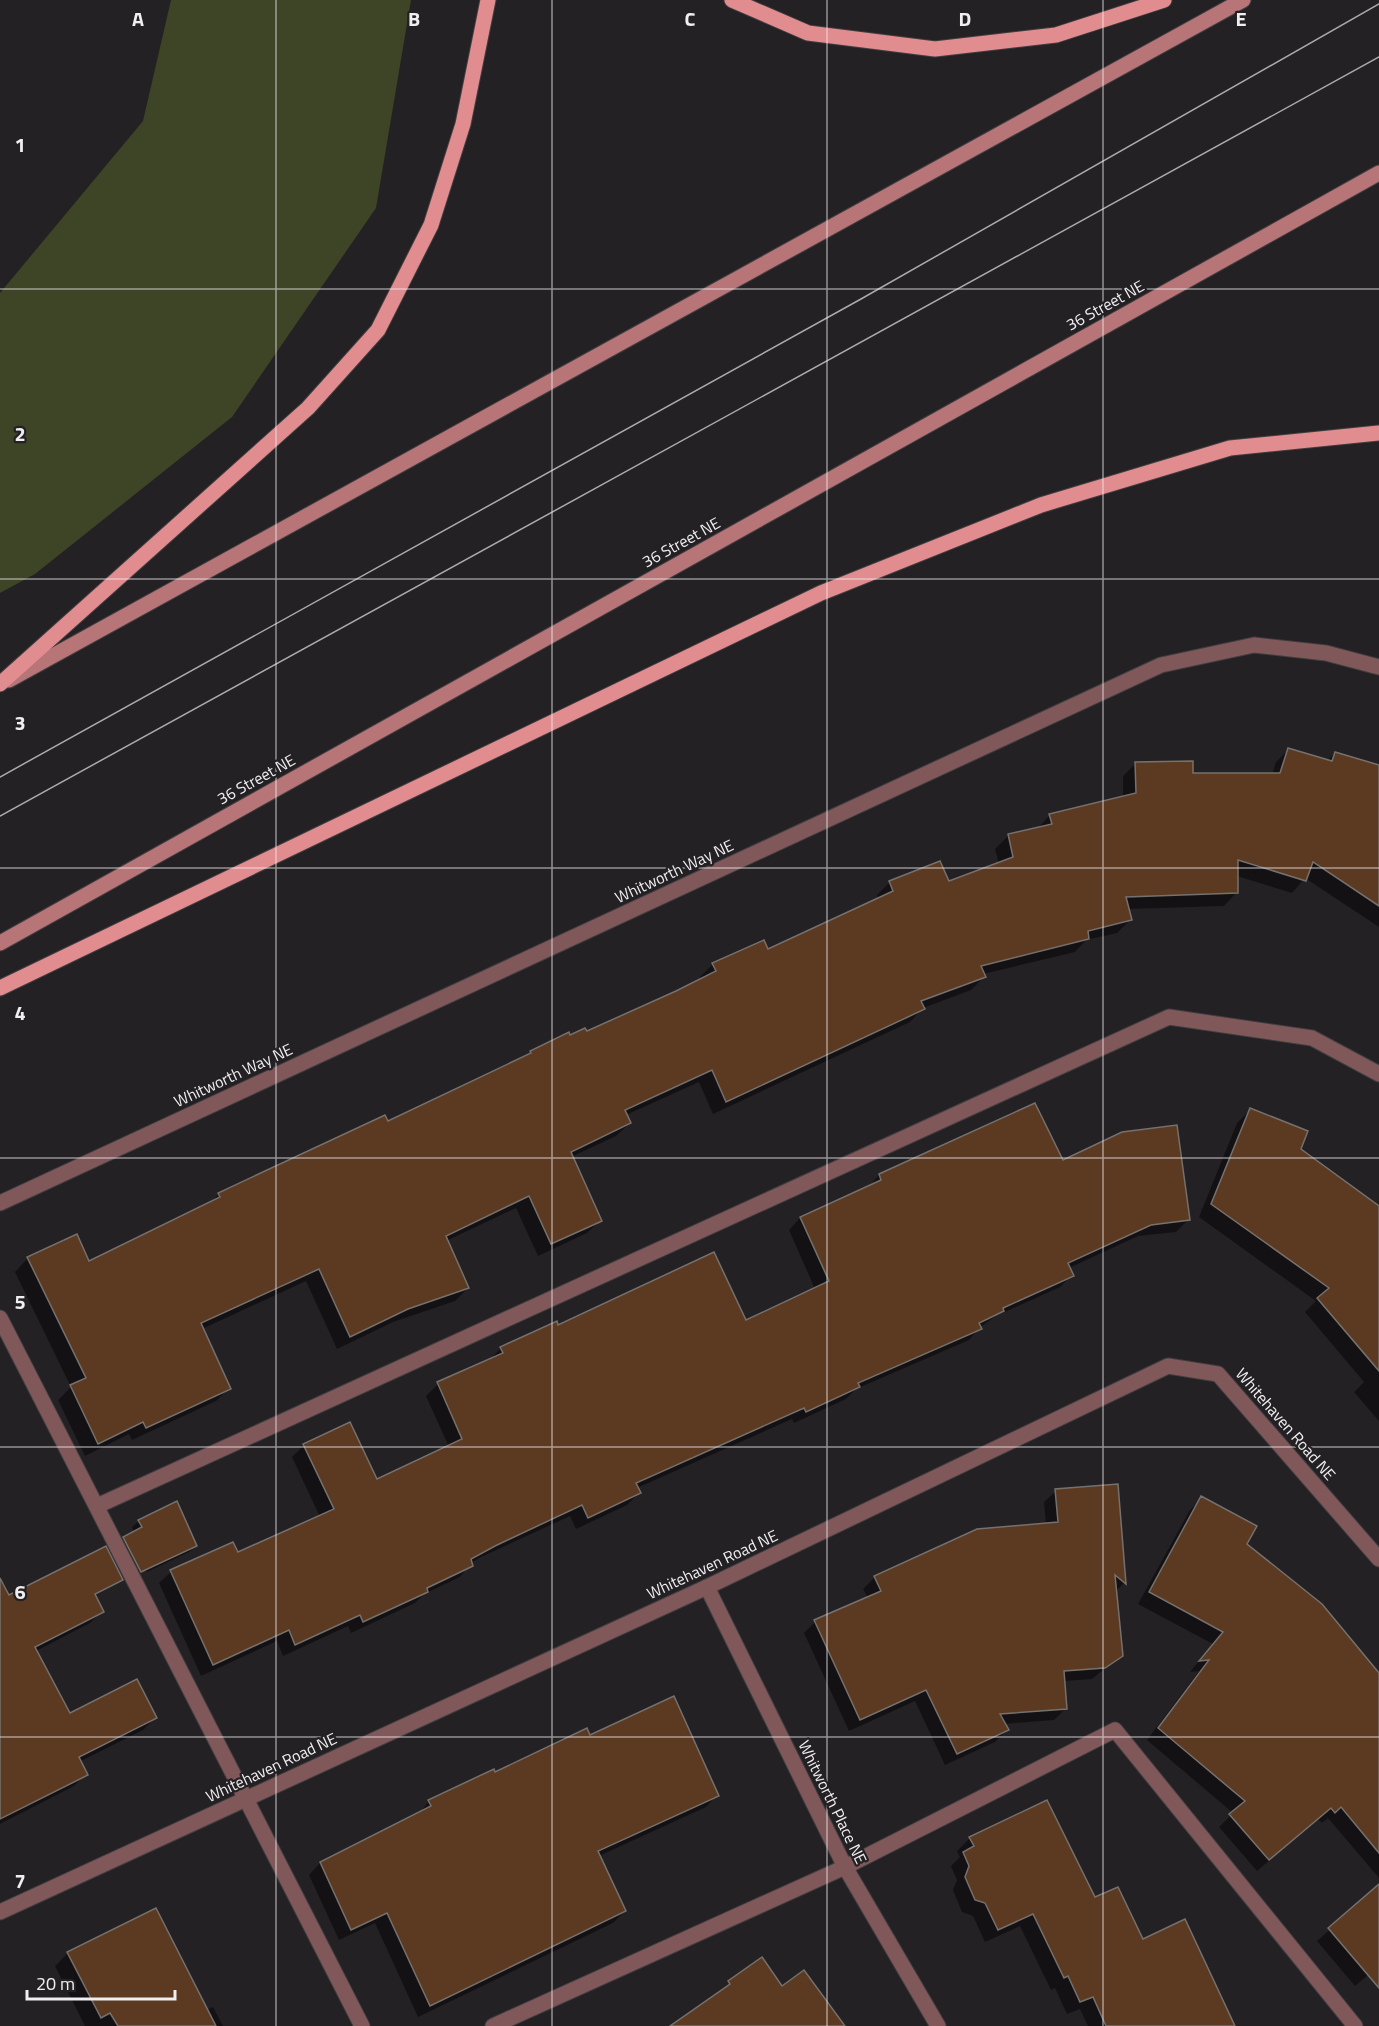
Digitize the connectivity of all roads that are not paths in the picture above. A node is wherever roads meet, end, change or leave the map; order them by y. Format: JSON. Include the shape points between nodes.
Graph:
{"nodes":[{"id":1,"x":488,"y":0,"type":"edge"},
{"id":2,"x":732,"y":0,"type":"edge"},
{"id":3,"x":1164,"y":0,"type":"edge"},
{"id":4,"x":1244,"y":0,"type":"edge"},
{"id":5,"x":1379,"y":173,"type":"edge"},
{"id":6,"x":1379,"y":433,"type":"edge"},
{"id":7,"x":1379,"y":667,"type":"edge"},
{"id":8,"x":0,"y":685,"type":"edge"},
{"id":9,"x":0,"y":943,"type":"edge"},
{"id":10,"x":0,"y":988,"type":"edge"},
{"id":11,"x":1379,"y":1074,"type":"edge"},
{"id":12,"x":0,"y":1203,"type":"edge"},
{"id":13,"x":0,"y":1318,"type":"edge"},
{"id":14,"x":96,"y":1506,"type":"junction"},
{"id":15,"x":1379,"y":1559,"type":"edge"},
{"id":16,"x":707,"y":1587,"type":"junction"},
{"id":17,"x":246,"y":1798,"type":"junction"},
{"id":18,"x":844,"y":1867,"type":"junction"},
{"id":19,"x":0,"y":1912,"type":"edge"},
{"id":20,"x":362,"y":2026,"type":"edge"},
{"id":21,"x":493,"y":2026,"type":"edge"},
{"id":22,"x":938,"y":2026,"type":"edge"},
{"id":23,"x":1355,"y":2026,"type":"edge"}],
"edges":[{"from":1,"to":8,"type":"main road","via":[[463,124],[431,225],[378,330],[308,408]]},
{"from":2,"to":3,"type":"main road","via":[[808,33],[935,49],[1056,35]]},
{"from":4,"to":8,"type":"main road"},
{"from":5,"to":9,"type":"main road","name":"36 Street NE"},
{"from":6,"to":10,"type":"main road","via":[[1230,448],[1041,505],[821,593]]},
{"from":7,"to":12,"type":"street","name":"Whitworth Way NE","via":[[1326,653],[1254,645],[1161,665]]},
{"from":11,"to":14,"type":"street","via":[[1312,1038],[1169,1017]]},
{"from":13,"to":14,"type":"street"},
{"from":14,"to":17,"type":"street"},
{"from":15,"to":16,"type":"street","name":"Whitehaven Road NE","via":[[1218,1374],[1168,1366]]},
{"from":16,"to":17,"type":"street","name":"Whitehaven Road NE"},
{"from":16,"to":18,"type":"street","name":"Whitworth Place NE"},
{"from":17,"to":19,"type":"street","name":"Whitehaven Road NE"},
{"from":17,"to":20,"type":"street"},
{"from":18,"to":21,"type":"street"},
{"from":18,"to":22,"type":"street","name":"Whitworth Place NE"},
{"from":18,"to":23,"type":"street","via":[[1115,1730]]}]}
